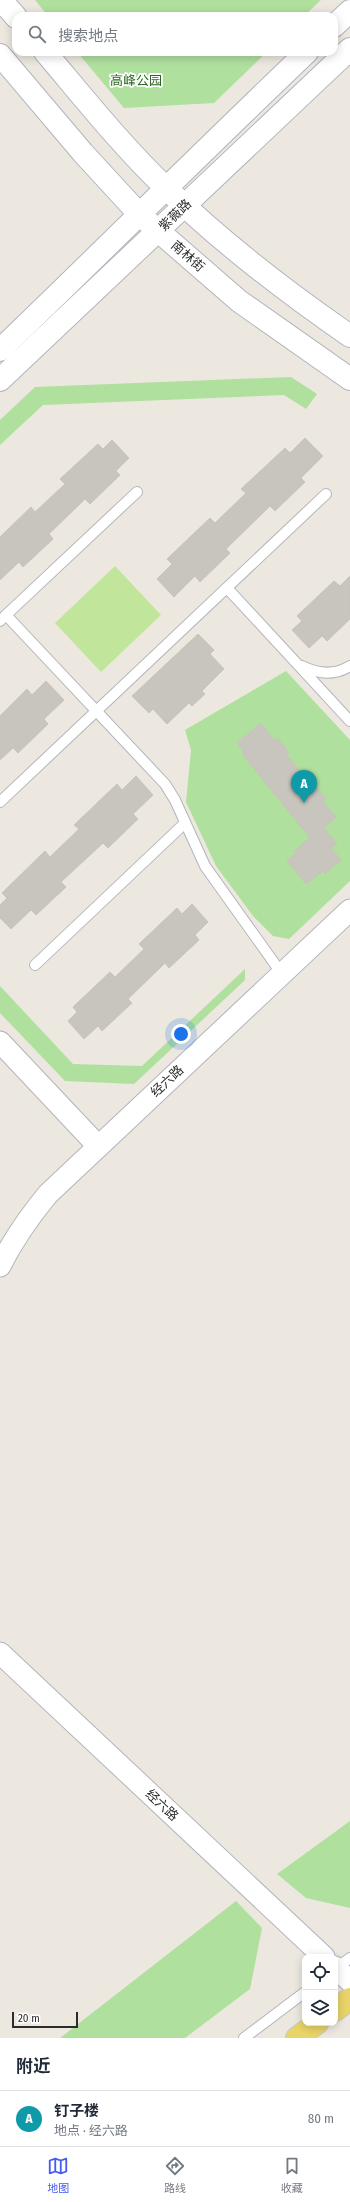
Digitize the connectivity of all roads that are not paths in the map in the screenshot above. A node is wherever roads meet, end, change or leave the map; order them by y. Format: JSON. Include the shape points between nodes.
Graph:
{"nodes":[{"id":1,"x":2,"y":0,"type":"edge"},
{"id":2,"x":350,"y":11,"type":"edge"},
{"id":3,"x":12,"y":12,"type":"edge"},
{"id":4,"x":338,"y":22,"type":"edge"},
{"id":5,"x":350,"y":49,"type":"edge"},
{"id":6,"x":0,"y":55,"type":"edge"},
{"id":7,"x":48,"y":56,"type":"edge"},
{"id":8,"x":303,"y":56,"type":"edge"},
{"id":9,"x":165,"y":188,"type":"junction"},
{"id":10,"x":184,"y":206,"type":"junction"},
{"id":11,"x":140,"y":215,"type":"junction"},
{"id":12,"x":159,"y":231,"type":"junction"},
{"id":13,"x":350,"y":336,"type":"edge"},
{"id":14,"x":0,"y":350,"type":"edge"},
{"id":15,"x":350,"y":379,"type":"edge"},
{"id":16,"x":0,"y":380,"type":"edge"},
{"id":17,"x":137,"y":492,"type":"dead end"},
{"id":18,"x":326,"y":494,"type":"dead end"},
{"id":19,"x":227,"y":588,"type":"junction"},
{"id":20,"x":3,"y":618,"type":"edge"},
{"id":21,"x":298,"y":665,"type":"junction"},
{"id":22,"x":350,"y":666,"type":"edge"},
{"id":23,"x":96,"y":711,"type":"junction"},
{"id":24,"x":350,"y":721,"type":"edge"},
{"id":25,"x":0,"y":802,"type":"edge"},
{"id":26,"x":186,"y":823,"type":"junction"},
{"id":27,"x":350,"y":910,"type":"edge"},
{"id":28,"x":35,"y":965,"type":"dead end"},
{"id":29,"x":282,"y":974,"type":"junction"},
{"id":30,"x":0,"y":1042,"type":"edge"},
{"id":31,"x":98,"y":1146,"type":"junction"},
{"id":32,"x":0,"y":1266,"type":"edge"},
{"id":33,"x":0,"y":1653,"type":"edge"},
{"id":34,"x":324,"y":1954,"type":"edge"},
{"id":35,"x":302,"y":1994,"type":"edge"},
{"id":36,"x":350,"y":1998,"type":"edge"},
{"id":37,"x":338,"y":2008,"type":"edge"},
{"id":38,"x":313,"y":2026,"type":"edge"},
{"id":39,"x":244,"y":2038,"type":"edge"},
{"id":40,"x":297,"y":2038,"type":"edge"}],
"edges":[{"from":1,"to":3,"type":"main road"},
{"from":2,"to":4,"type":"main road"},
{"from":5,"to":10,"type":"main road","name":"紫薇路"},
{"from":6,"to":11,"type":"main road","name":"南林街","via":[[83,153]]},
{"from":7,"to":9,"type":"main road","via":[[107,126]]},
{"from":8,"to":9,"type":"main road","name":"紫薇路"},
{"from":9,"to":10,"type":"main road"},
{"from":9,"to":11,"type":"main road","name":"紫薇路"},
{"from":10,"to":12,"type":"main road","name":"紫薇路"},
{"from":10,"to":13,"type":"main road","via":[[265,275]]},
{"from":11,"to":12,"type":"main road","name":"南林街"},
{"from":11,"to":14,"type":"main road","name":"紫薇路"},
{"from":12,"to":15,"type":"main road","name":"南林街","via":[[240,301]]},
{"from":12,"to":16,"type":"main road","name":"紫薇路"},
{"from":17,"to":20,"type":"lane"},
{"from":18,"to":19,"type":"lane"},
{"from":19,"to":21,"type":"lane"},
{"from":19,"to":23,"type":"lane"},
{"from":20,"to":23,"type":"lane"},
{"from":21,"to":22,"type":"lane","via":[[322,673],[334,673]]},
{"from":21,"to":24,"type":"lane"},
{"from":23,"to":25,"type":"lane"},
{"from":23,"to":26,"type":"lane","via":[[165,784]]},
{"from":26,"to":28,"type":"lane"},
{"from":26,"to":29,"type":"lane","via":[[210,875]]},
{"from":27,"to":29,"type":"street","name":"经六路"},
{"from":29,"to":31,"type":"street","name":"经六路"},
{"from":30,"to":31,"type":"street"},
{"from":31,"to":32,"type":"street","name":"经六路","via":[[48,1194],[30,1216]]},
{"from":33,"to":34,"type":"street","name":"经六路"},
{"from":35,"to":39,"type":"lane"},
{"from":36,"to":37,"type":"main road"},
{"from":38,"to":40,"type":"main road"}]}
